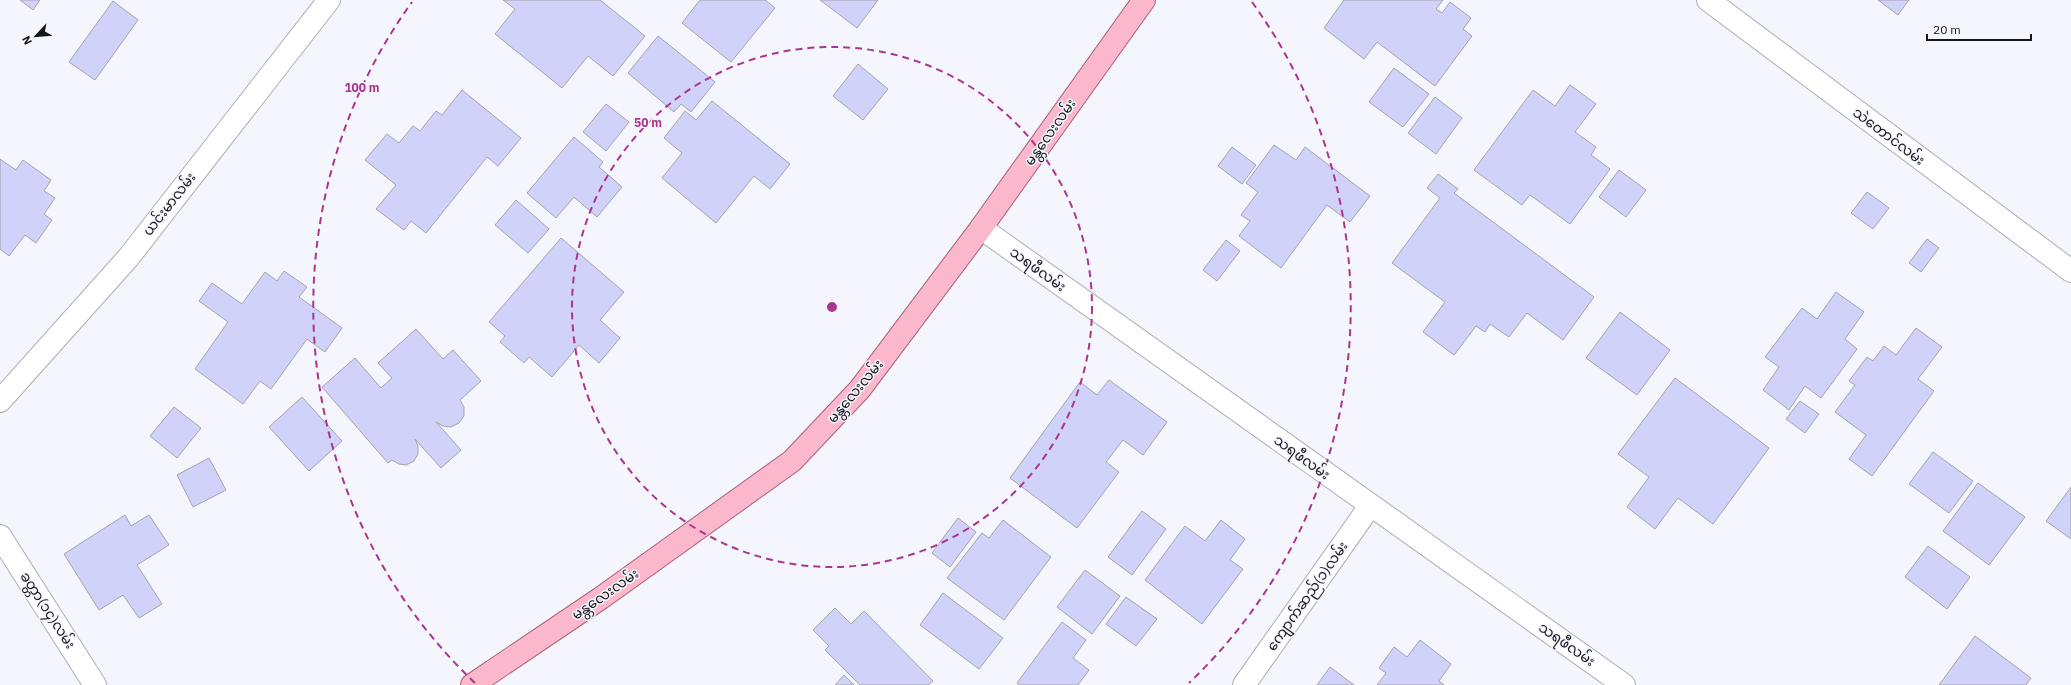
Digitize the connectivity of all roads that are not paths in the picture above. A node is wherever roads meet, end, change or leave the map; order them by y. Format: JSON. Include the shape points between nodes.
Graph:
{"nodes":[{"id":1,"x":329,"y":0,"type":"edge"},
{"id":2,"x":1144,"y":0,"type":"edge"},
{"id":3,"x":1708,"y":0,"type":"edge"},
{"id":4,"x":981,"y":228,"type":"junction"},
{"id":5,"x":2071,"y":271,"type":"edge"},
{"id":6,"x":0,"y":400,"type":"edge"},
{"id":7,"x":1370,"y":506,"type":"junction"},
{"id":8,"x":0,"y":536,"type":"edge"},
{"id":9,"x":95,"y":685,"type":"edge"},
{"id":10,"x":472,"y":685,"type":"edge"},
{"id":11,"x":1244,"y":685,"type":"edge"},
{"id":12,"x":1624,"y":685,"type":"edge"}],
"edges":[{"from":1,"to":6,"type":"street","name":"ယင်းမာလမ်း","via":[[128,258]]},
{"from":2,"to":4,"type":"main road","name":"မန္တလေးလမ်း"},
{"from":3,"to":5,"type":"street","name":"သဲတောင်လမ်း"},
{"from":4,"to":7,"type":"street","name":"သရဖီလမ်း"},
{"from":4,"to":10,"type":"main road","name":"မန္တလေးလမ်း","via":[[860,389],[792,461],[601,598]]},
{"from":7,"to":11,"type":"street","name":"ကျောက်ဆည်(၁)လမ်း"},
{"from":7,"to":12,"type":"street","name":"သရဖီလမ်း"},
{"from":8,"to":9,"type":"street","name":"ခတ္တာ(၁၄)လမ်း"}]}
